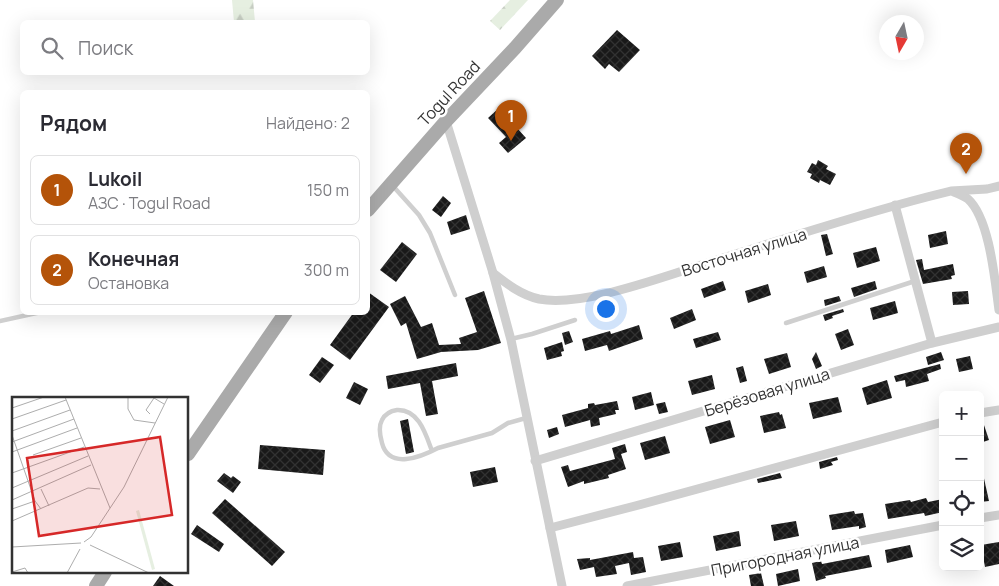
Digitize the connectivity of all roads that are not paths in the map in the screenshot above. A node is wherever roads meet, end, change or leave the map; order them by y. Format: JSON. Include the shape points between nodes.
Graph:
{"nodes":[{"id":1,"x":557,"y":0,"type":"edge"},
{"id":2,"x":446,"y":121,"type":"junction"},
{"id":3,"x":390,"y":184,"type":"junction"},
{"id":4,"x":999,"y":186,"type":"edge"},
{"id":5,"x":951,"y":191,"type":"junction"},
{"id":6,"x":895,"y":205,"type":"junction"},
{"id":7,"x":370,"y":208,"type":"edge"},
{"id":8,"x":995,"y":258,"type":"edge"},
{"id":9,"x":493,"y":273,"type":"junction"},
{"id":10,"x":915,"y":281,"type":"junction"},
{"id":11,"x":455,"y":295,"type":"dead end"},
{"id":12,"x":999,"y":310,"type":"edge"},
{"id":13,"x":27,"y":315,"type":"edge"},
{"id":14,"x":284,"y":315,"type":"edge"},
{"id":15,"x":575,"y":320,"type":"dead end"},
{"id":16,"x":0,"y":321,"type":"edge"},
{"id":17,"x":786,"y":322,"type":"dead end"},
{"id":18,"x":999,"y":327,"type":"edge"},
{"id":19,"x":510,"y":339,"type":"junction"},
{"id":20,"x":932,"y":343,"type":"junction"},
{"id":21,"x":999,"y":410,"type":"edge"},
{"id":22,"x":984,"y":412,"type":"edge"},
{"id":23,"x":526,"y":418,"type":"junction"},
{"id":24,"x":939,"y":423,"type":"edge"},
{"id":25,"x":432,"y":451,"type":"junction"},
{"id":26,"x":189,"y":453,"type":"edge"},
{"id":27,"x":535,"y":462,"type":"junction"},
{"id":28,"x":999,"y":515,"type":"edge"},
{"id":29,"x":984,"y":517,"type":"edge"},
{"id":30,"x":939,"y":526,"type":"edge"},
{"id":31,"x":550,"y":528,"type":"junction"},
{"id":32,"x":104,"y":574,"type":"edge"},
{"id":33,"x":96,"y":586,"type":"edge"},
{"id":34,"x":562,"y":586,"type":"edge"},
{"id":35,"x":628,"y":586,"type":"edge"}],
"edges":[{"from":1,"to":2,"type":"main road","name":"Togul Road"},
{"from":2,"to":3,"type":"main road","name":"Togul Road"},
{"from":2,"to":9,"type":"street"},
{"from":3,"to":7,"type":"main road","name":"Togul Road"},
{"from":3,"to":11,"type":"lane","via":[[419,215],[430,233]]},
{"from":4,"to":5,"type":"street","name":"Восточная улица"},
{"from":5,"to":6,"type":"street","name":"Восточная улица"},
{"from":5,"to":8,"type":"street","via":[[969,200]]},
{"from":6,"to":9,"type":"street","name":"Восточная улица","via":[[650,281],[583,298],[539,299],[513,288]]},
{"from":6,"to":10,"type":"street"},
{"from":8,"to":12,"type":"street"},
{"from":9,"to":19,"type":"street"},
{"from":10,"to":17,"type":"lane"},
{"from":10,"to":20,"type":"street"},
{"from":13,"to":16,"type":"lane"},
{"from":14,"to":26,"type":"main road"},
{"from":15,"to":19,"type":"lane"},
{"from":18,"to":20,"type":"street","name":"Берёзовая улица"},
{"from":19,"to":23,"type":"street"},
{"from":20,"to":27,"type":"street","name":"Берёзовая улица"},
{"from":21,"to":22,"type":"street"},
{"from":23,"to":25,"type":"lane","via":[[508,423],[492,433]]},
{"from":23,"to":27,"type":"street"},
{"from":24,"to":31,"type":"street"},
{"from":25,"to":25,"type":"lane","via":[[408,460],[386,453],[379,430],[385,415],[402,410],[414,416],[425,431]]},
{"from":27,"to":31,"type":"street"},
{"from":28,"to":29,"type":"street"},
{"from":30,"to":35,"type":"street","name":"Пригородная улица"},
{"from":31,"to":34,"type":"street"},
{"from":32,"to":33,"type":"main road"}]}
